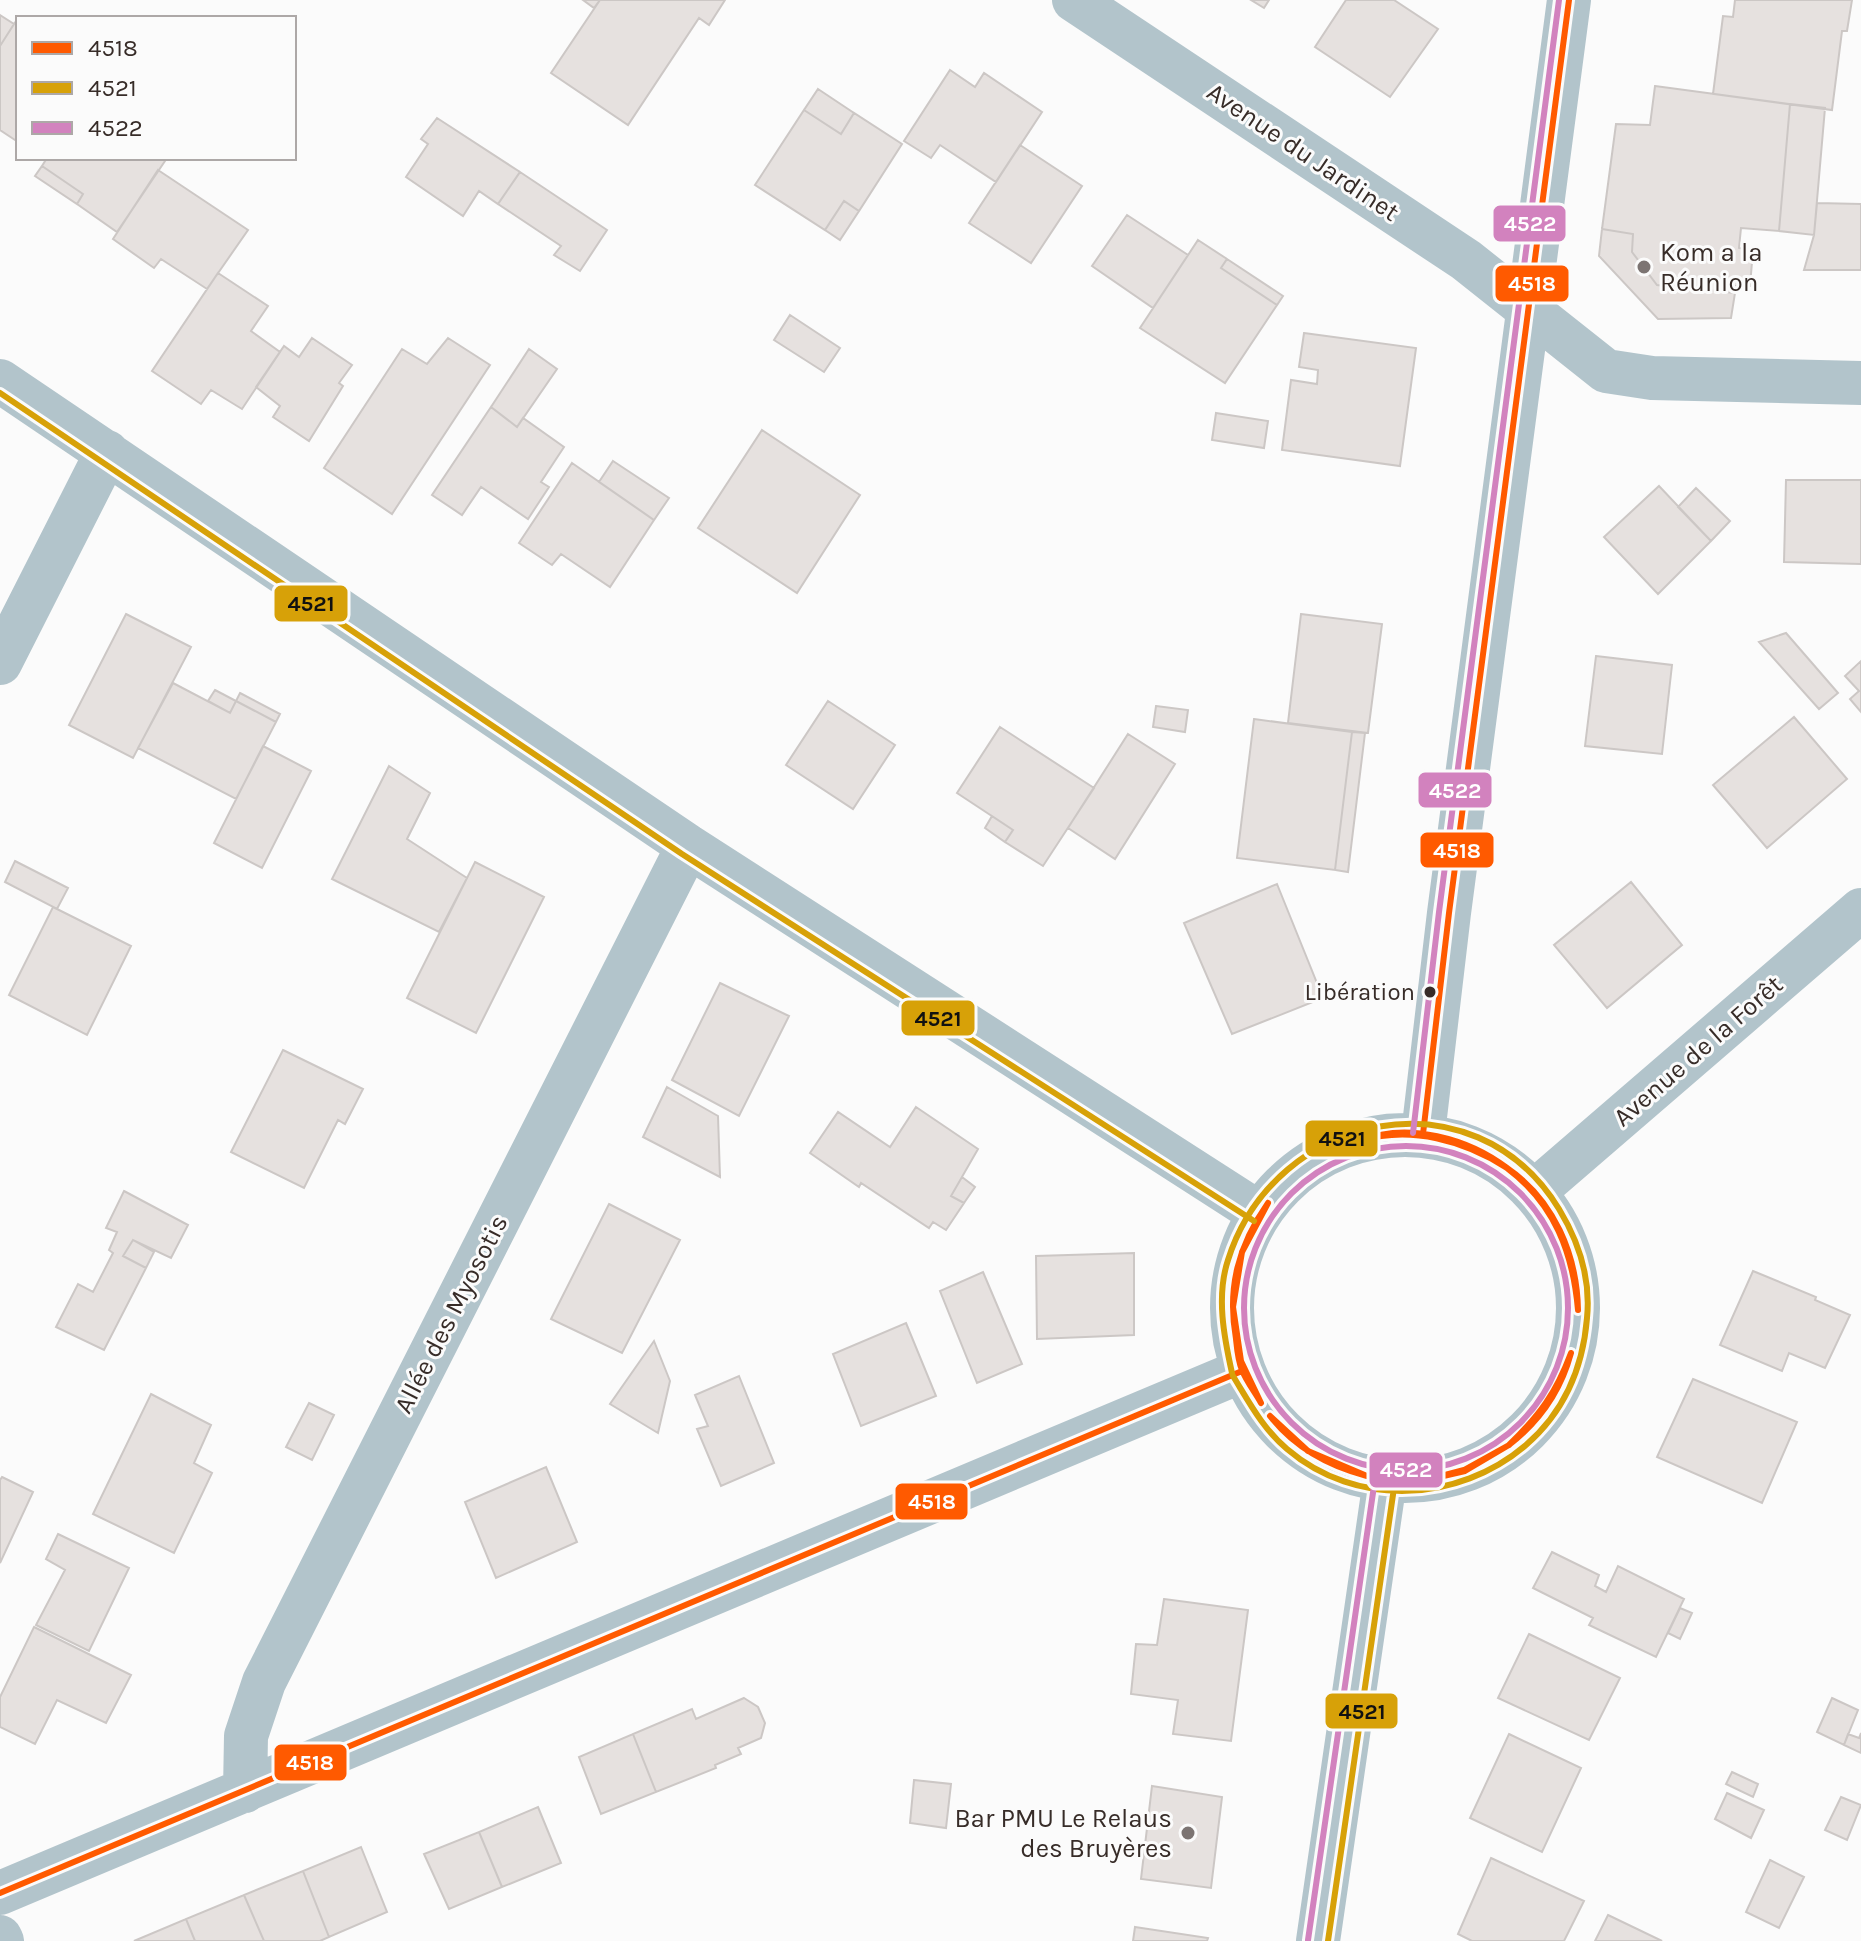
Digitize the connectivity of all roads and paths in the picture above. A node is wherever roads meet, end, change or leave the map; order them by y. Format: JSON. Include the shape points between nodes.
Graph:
{"nodes":[{"id":1,"x":1074,"y":0,"type":"edge"},
{"id":2,"x":1569,"y":0,"type":"edge"},
{"id":3,"x":1527,"y":310,"type":"junction"},
{"id":4,"x":0,"y":381,"type":"edge"},
{"id":5,"x":1861,"y":383,"type":"edge"},
{"id":6,"x":107,"y":452,"type":"junction"},
{"id":7,"x":0,"y":663,"type":"edge"},
{"id":8,"x":688,"y":846,"type":"junction"},
{"id":9,"x":1861,"y":910,"type":"edge"},
{"id":10,"x":1423,"y":1134,"type":"junction"},
{"id":11,"x":1535,"y":1191,"type":"junction"},
{"id":12,"x":1259,"y":1213,"type":"junction"},
{"id":13,"x":1242,"y":1371,"type":"junction"},
{"id":14,"x":1385,"y":1480,"type":"junction"},
{"id":15,"x":245,"y":1791,"type":"junction"},
{"id":16,"x":0,"y":1893,"type":"edge"},
{"id":17,"x":1318,"y":1941,"type":"edge"}],
"edges":[{"from":1,"to":3,"type":"street","name":"Avenue du Jardinet","via":[[1466,260]]},
{"from":2,"to":3,"type":"street"},
{"from":3,"to":5,"type":"street","name":"Avenue du Jardinet","via":[[1606,371],[1652,378]]},
{"from":3,"to":10,"type":"street"},
{"from":4,"to":6,"type":"street"},
{"from":6,"to":7,"type":"street"},
{"from":6,"to":8,"type":"street"},
{"from":8,"to":12,"type":"street"},
{"from":8,"to":15,"type":"street","name":"Allée des Myosotis","via":[[264,1682],[246,1736]]},
{"from":9,"to":11,"type":"street","name":"Avenue de la Forêt"},
{"from":10,"to":11,"type":"street","via":[[1464,1144],[1502,1163]]},
{"from":10,"to":12,"type":"street","via":[[1375,1136],[1330,1151],[1290,1177]]},
{"from":11,"to":14,"type":"street","via":[[1563,1235],[1578,1285],[1577,1338],[1560,1387],[1530,1429],[1487,1461],[1438,1479]]},
{"from":12,"to":13,"type":"street","via":[[1237,1263],[1231,1317]]},
{"from":13,"to":14,"type":"street","via":[[1266,1411],[1299,1446],[1340,1469]]},
{"from":13,"to":15,"type":"street"},
{"from":14,"to":17,"type":"street"},
{"from":15,"to":16,"type":"street"}]}
